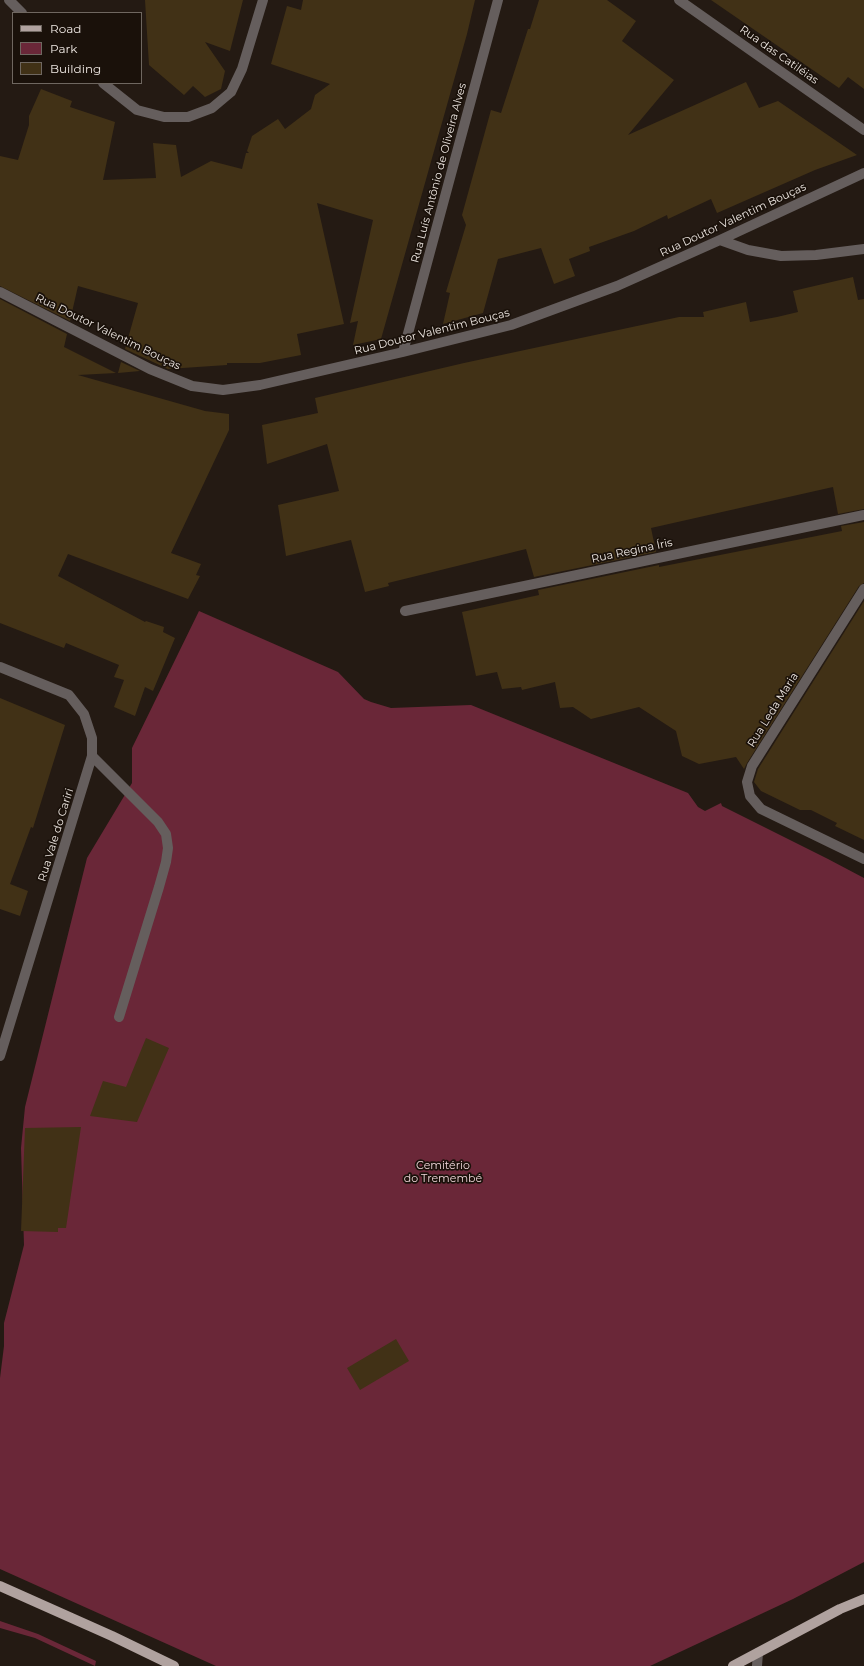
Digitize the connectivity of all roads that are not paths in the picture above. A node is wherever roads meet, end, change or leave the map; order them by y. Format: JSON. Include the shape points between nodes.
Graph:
{"nodes":[{"id":1,"x":9,"y":0,"type":"edge"},
{"id":2,"x":263,"y":0,"type":"edge"},
{"id":3,"x":498,"y":0,"type":"edge"},
{"id":4,"x":680,"y":0,"type":"edge"},
{"id":5,"x":21,"y":12,"type":"edge"},
{"id":6,"x":104,"y":84,"type":"edge"},
{"id":7,"x":864,"y":130,"type":"edge"},
{"id":8,"x":864,"y":173,"type":"edge"},
{"id":9,"x":720,"y":240,"type":"junction"},
{"id":10,"x":864,"y":249,"type":"edge"},
{"id":11,"x":0,"y":292,"type":"edge"},
{"id":12,"x":403,"y":352,"type":"junction"},
{"id":13,"x":864,"y":515,"type":"edge"},
{"id":14,"x":864,"y":589,"type":"edge"},
{"id":15,"x":405,"y":611,"type":"dead end"},
{"id":16,"x":0,"y":667,"type":"edge"},
{"id":17,"x":92,"y":756,"type":"junction"},
{"id":18,"x":864,"y":859,"type":"edge"},
{"id":19,"x":119,"y":1017,"type":"dead end"},
{"id":20,"x":0,"y":1056,"type":"edge"},
{"id":21,"x":0,"y":1586,"type":"edge"},
{"id":22,"x":864,"y":1599,"type":"edge"},
{"id":23,"x":758,"y":1653,"type":"junction"},
{"id":24,"x":174,"y":1666,"type":"edge"},
{"id":25,"x":733,"y":1666,"type":"edge"},
{"id":26,"x":757,"y":1666,"type":"edge"}],
"edges":[{"from":1,"to":5,"type":"street"},
{"from":2,"to":6,"type":"street","via":[[242,69],[230,92],[212,108],[188,117],[164,118],[137,110]]},
{"from":3,"to":12,"type":"street","name":"Rua Luís Antônio de Oliveira Alves"},
{"from":4,"to":7,"type":"street","name":"Rua das Catiléias"},
{"from":8,"to":9,"type":"street","name":"Rua Doutor Valentim Bouças"},
{"from":9,"to":10,"type":"street","via":[[748,250],[780,256]]},
{"from":9,"to":12,"type":"street","name":"Rua Doutor Valentim Bouças","via":[[617,286],[511,326]]},
{"from":11,"to":12,"type":"street","name":"Rua Doutor Valentim Bouças","via":[[150,369],[192,386],[223,390],[260,385]]},
{"from":13,"to":15,"type":"street","name":"Rua Regina Íris"},
{"from":14,"to":18,"type":"street","name":"Rua Leda Maria","via":[[752,766],[747,782],[750,796],[761,809]]},
{"from":16,"to":17,"type":"street","name":"Rua Vale do Cariri","via":[[69,695],[84,714],[92,738]]},
{"from":17,"to":19,"type":"street","via":[[158,822],[166,834],[168,848],[159,887]]},
{"from":17,"to":20,"type":"street","name":"Rua Vale do Cariri"},
{"from":21,"to":24,"type":"main road"},
{"from":22,"to":23,"type":"main road"},
{"from":23,"to":25,"type":"main road"},
{"from":23,"to":26,"type":"street"}]}
